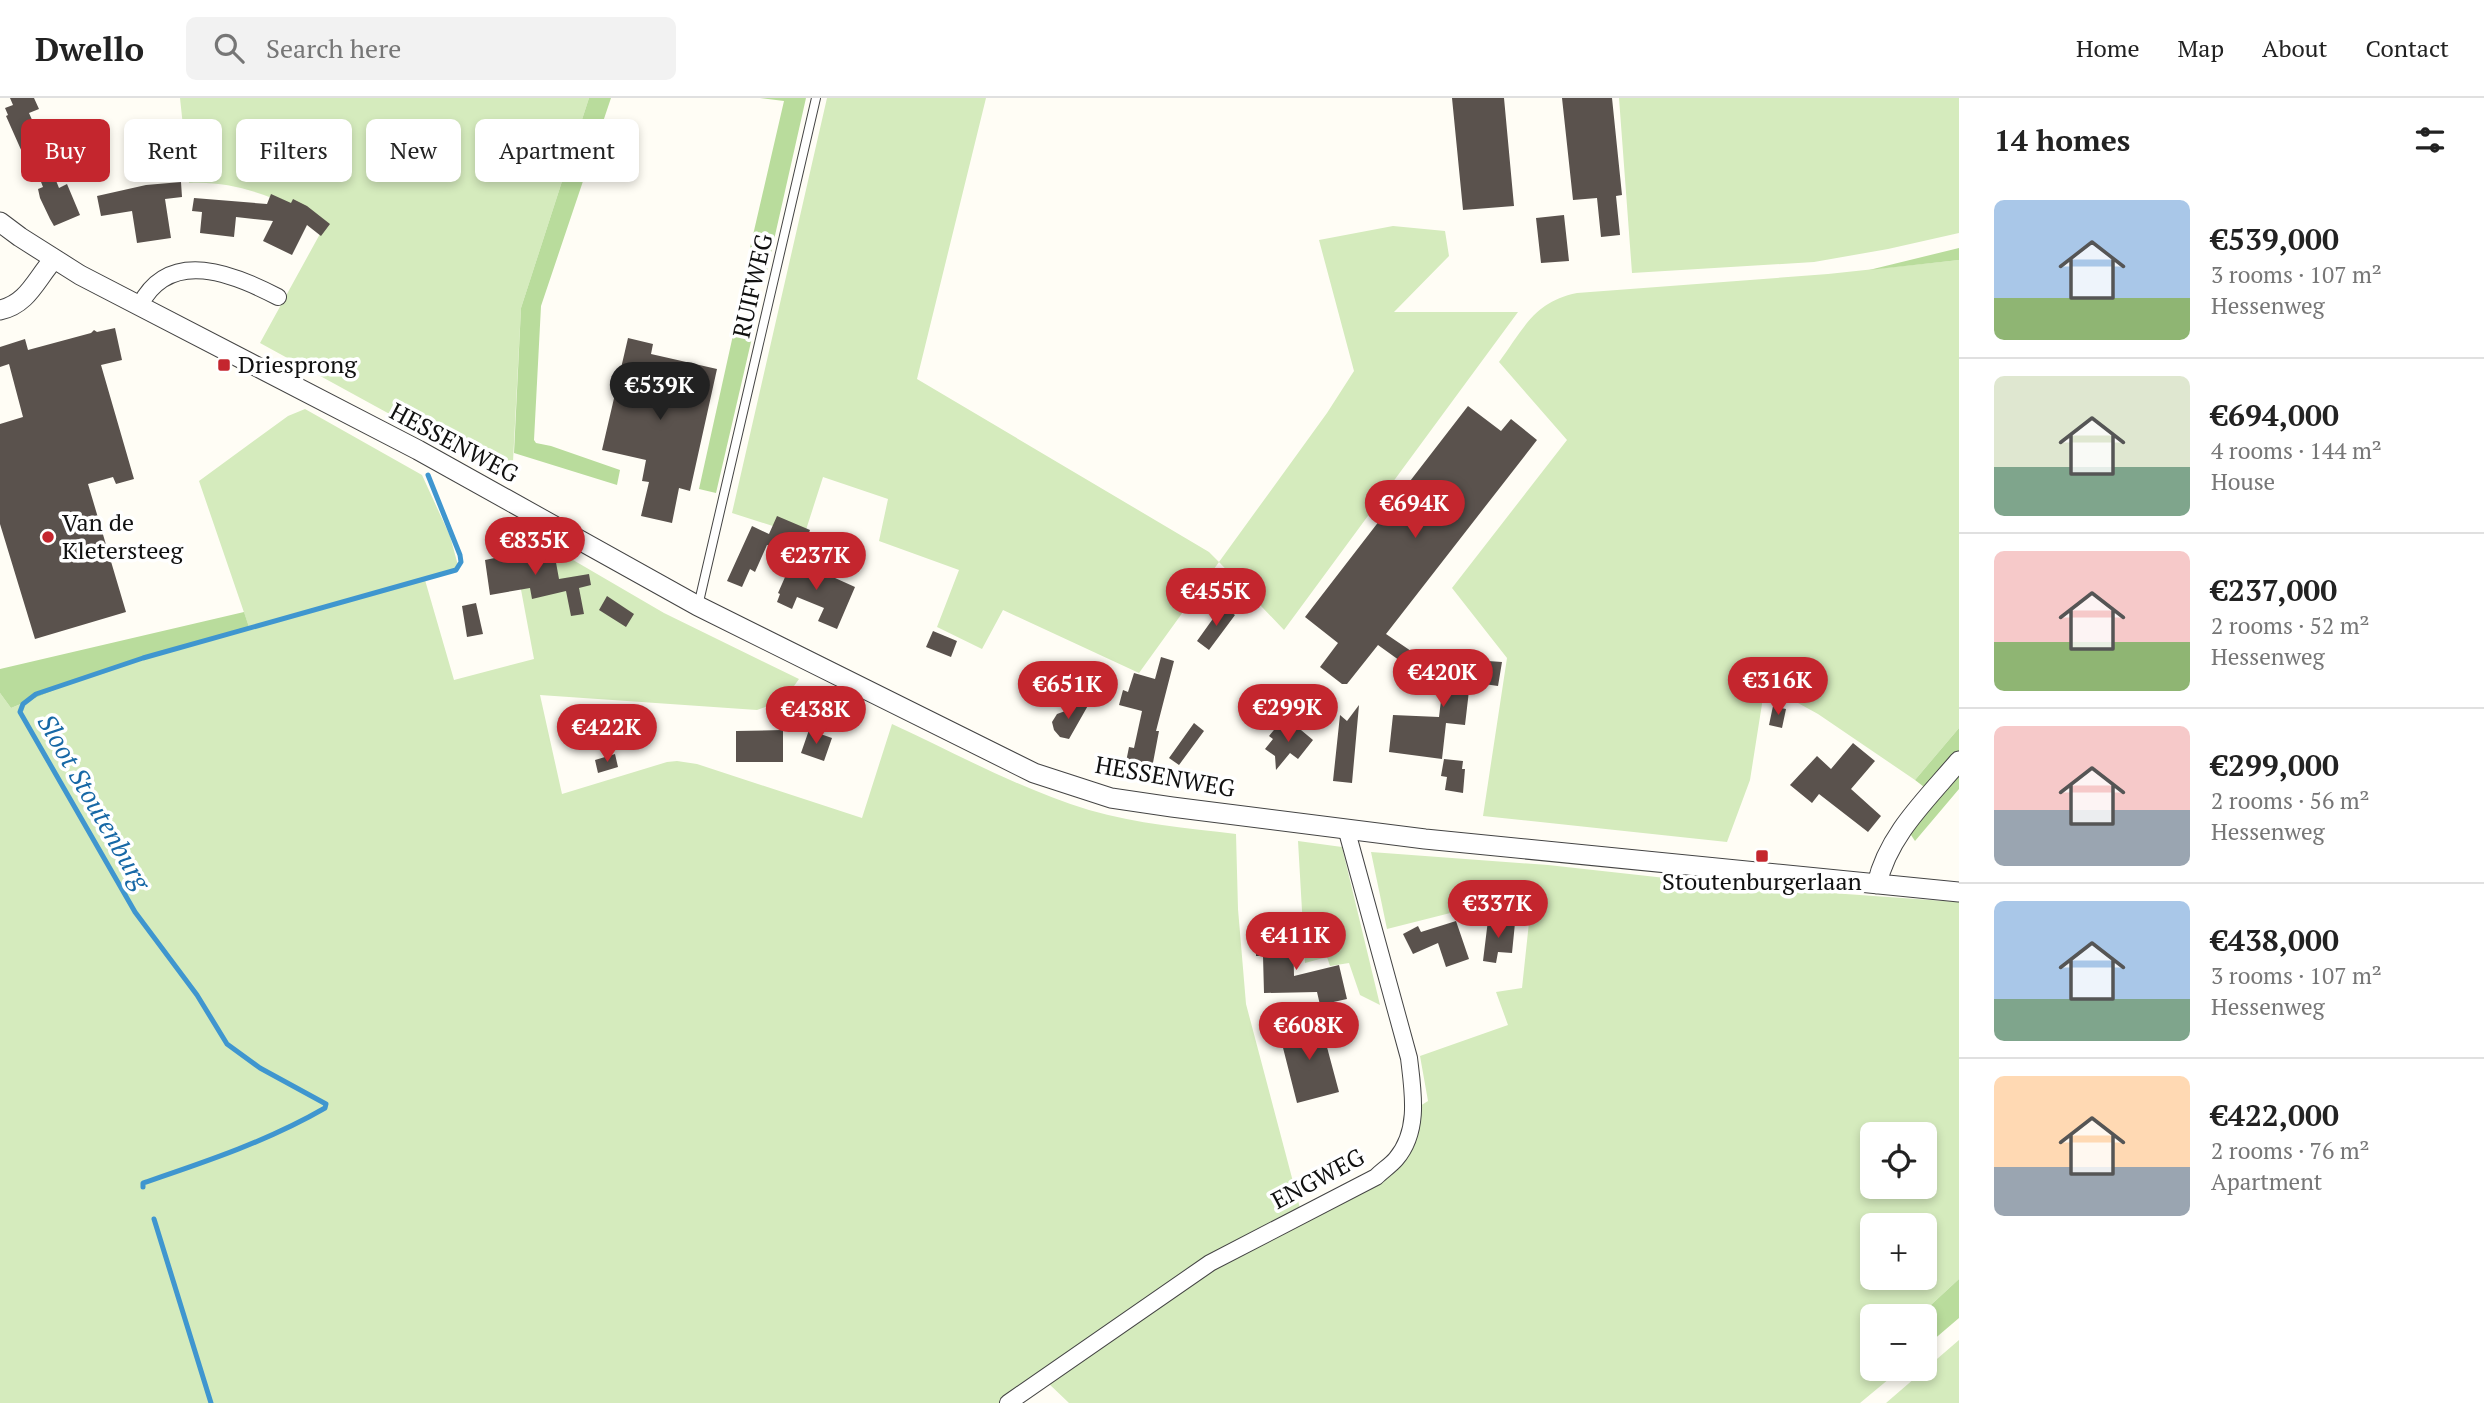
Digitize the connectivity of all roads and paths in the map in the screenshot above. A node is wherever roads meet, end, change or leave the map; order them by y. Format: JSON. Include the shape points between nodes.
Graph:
{"nodes":[{"id":1,"x":816,"y":98,"type":"edge"},
{"id":2,"x":0,"y":222,"type":"edge"},
{"id":3,"x":54,"y":259,"type":"junction"},
{"id":4,"x":278,"y":297,"type":"dead end"},
{"id":5,"x":140,"y":305,"type":"junction"},
{"id":6,"x":0,"y":310,"type":"edge"},
{"id":7,"x":698,"y":606,"type":"junction"},
{"id":8,"x":1959,"y":761,"type":"edge"},
{"id":9,"x":1346,"y":828,"type":"junction"},
{"id":10,"x":1877,"y":884,"type":"junction"},
{"id":11,"x":1959,"y":892,"type":"edge"},
{"id":12,"x":1008,"y":1403,"type":"edge"}],
"edges":[{"from":1,"to":7,"type":"lane","name":"RUIFWEG"},
{"from":2,"to":3,"type":"street","name":"HESSENWEG"},
{"from":3,"to":5,"type":"street","name":"HESSENWEG"},
{"from":3,"to":6,"type":"street","via":[[22,301]]},
{"from":4,"to":5,"type":"street","via":[[224,273],[185,271],[148,289]]},
{"from":5,"to":7,"type":"street","name":"HESSENWEG","via":[[418,450]]},
{"from":7,"to":9,"type":"street","name":"HESSENWEG","via":[[1034,773],[1111,798]]},
{"from":8,"to":10,"type":"street","via":[[1897,836]]},
{"from":9,"to":10,"type":"street","name":"HESSENWEG"},
{"from":9,"to":12,"type":"street","name":"ENGWEG","via":[[1409,1058],[1412,1132],[1397,1158],[1376,1177],[1210,1263]]},
{"from":10,"to":11,"type":"street","name":"HESSENWEG"}]}
